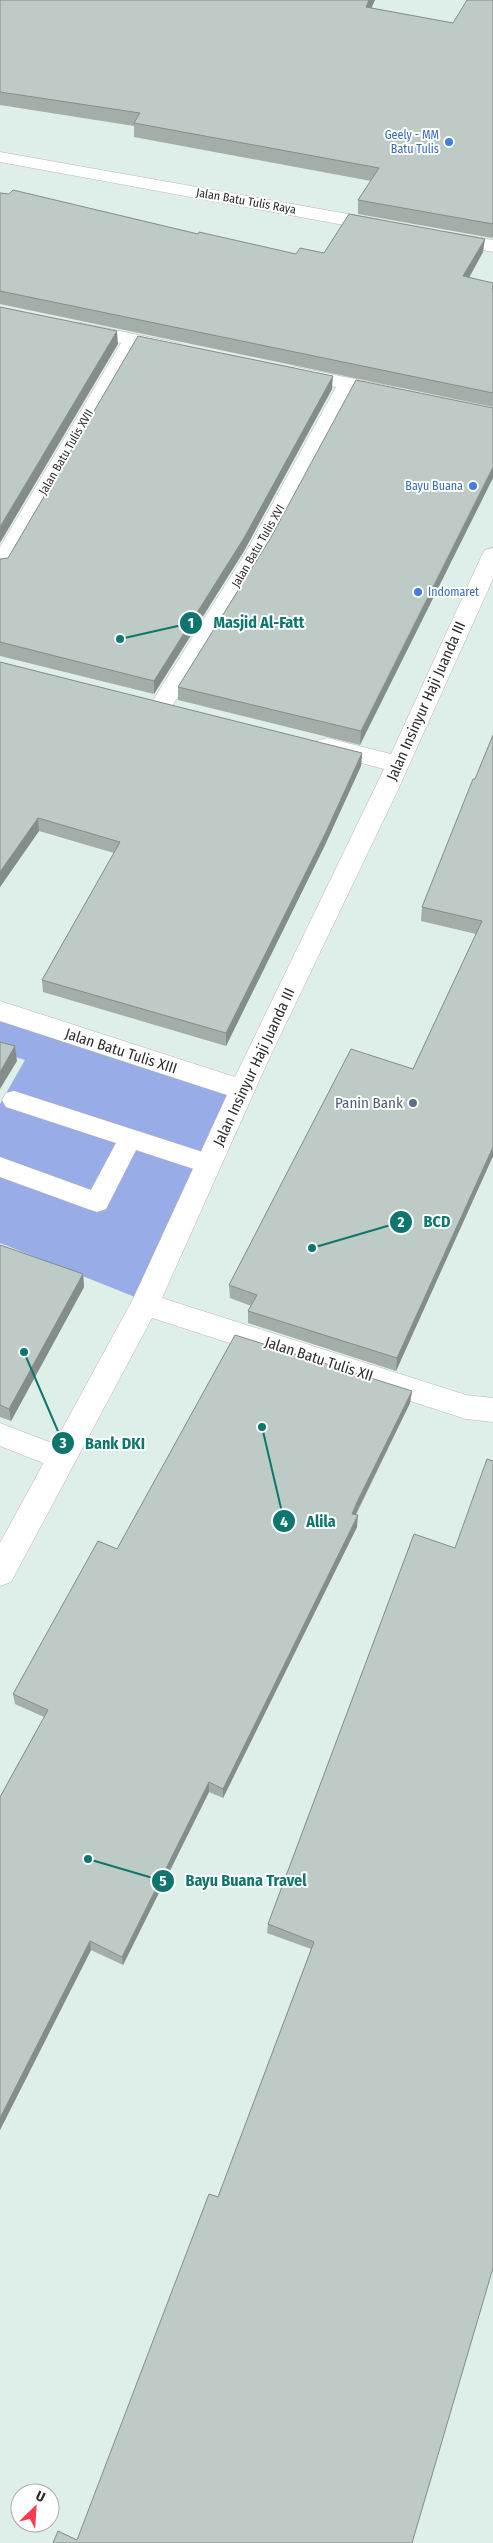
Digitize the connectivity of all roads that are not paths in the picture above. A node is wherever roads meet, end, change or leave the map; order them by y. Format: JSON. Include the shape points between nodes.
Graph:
{"nodes":[{"id":1,"x":0,"y":157,"type":"edge"},
{"id":2,"x":396,"y":229,"type":"edge"},
{"id":3,"x":425,"y":234,"type":"edge"},
{"id":4,"x":493,"y":246,"type":"edge"},
{"id":5,"x":66,"y":326,"type":"edge"},
{"id":6,"x":133,"y":339,"type":"junction"},
{"id":7,"x":192,"y":351,"type":"edge"},
{"id":8,"x":280,"y":369,"type":"edge"},
{"id":9,"x":348,"y":383,"type":"junction"},
{"id":10,"x":406,"y":396,"type":"edge"},
{"id":11,"x":493,"y":555,"type":"edge"},
{"id":12,"x":0,"y":566,"type":"edge"},
{"id":13,"x":161,"y":705,"type":"edge"},
{"id":14,"x":305,"y":740,"type":"edge"},
{"id":15,"x":397,"y":764,"type":"junction"},
{"id":16,"x":0,"y":1011,"type":"edge"},
{"id":17,"x":242,"y":1090,"type":"junction"},
{"id":18,"x":14,"y":1100,"type":"dead end"},
{"id":19,"x":130,"y":1139,"type":"junction"},
{"id":20,"x":208,"y":1164,"type":"junction"},
{"id":21,"x":0,"y":1167,"type":"edge"},
{"id":22,"x":145,"y":1304,"type":"junction"},
{"id":23,"x":493,"y":1410,"type":"edge"},
{"id":24,"x":0,"y":1434,"type":"edge"},
{"id":25,"x":61,"y":1458,"type":"junction"},
{"id":26,"x":2,"y":1564,"type":"edge"}],
"edges":[{"from":1,"to":2,"type":"street","name":"Jalan Batu Tulis Raya"},
{"from":3,"to":4,"type":"street"},
{"from":5,"to":6,"type":"street"},
{"from":6,"to":7,"type":"street"},
{"from":6,"to":12,"type":"street","name":"Jalan Batu Tulis XVII"},
{"from":8,"to":9,"type":"street"},
{"from":9,"to":10,"type":"street"},
{"from":9,"to":13,"type":"street","name":"Jalan Batu Tulis XVI","via":[[257,552]]},
{"from":11,"to":15,"type":"street","name":"Jalan Insinyur Haji Juanda III"},
{"from":14,"to":15,"type":"street"},
{"from":15,"to":17,"type":"street","name":"Jalan Insinyur Haji Juanda III"},
{"from":16,"to":17,"type":"street","name":"Jalan Batu Tulis XIII"},
{"from":17,"to":20,"type":"street","name":"Jalan Insinyur Haji Juanda III"},
{"from":18,"to":19,"type":"lane"},
{"from":19,"to":20,"type":"lane"},
{"from":19,"to":21,"type":"lane","via":[[97,1202]]},
{"from":20,"to":22,"type":"street","name":"Jalan Insinyur Haji Juanda III"},
{"from":22,"to":23,"type":"street","name":"Jalan Batu Tulis XII","via":[[466,1407]]},
{"from":22,"to":25,"type":"street","name":"Jalan Insinyur Haji Juanda III"},
{"from":24,"to":25,"type":"lane"},
{"from":25,"to":26,"type":"street","name":"Jalan Insinyur Haji Juanda III"}]}
